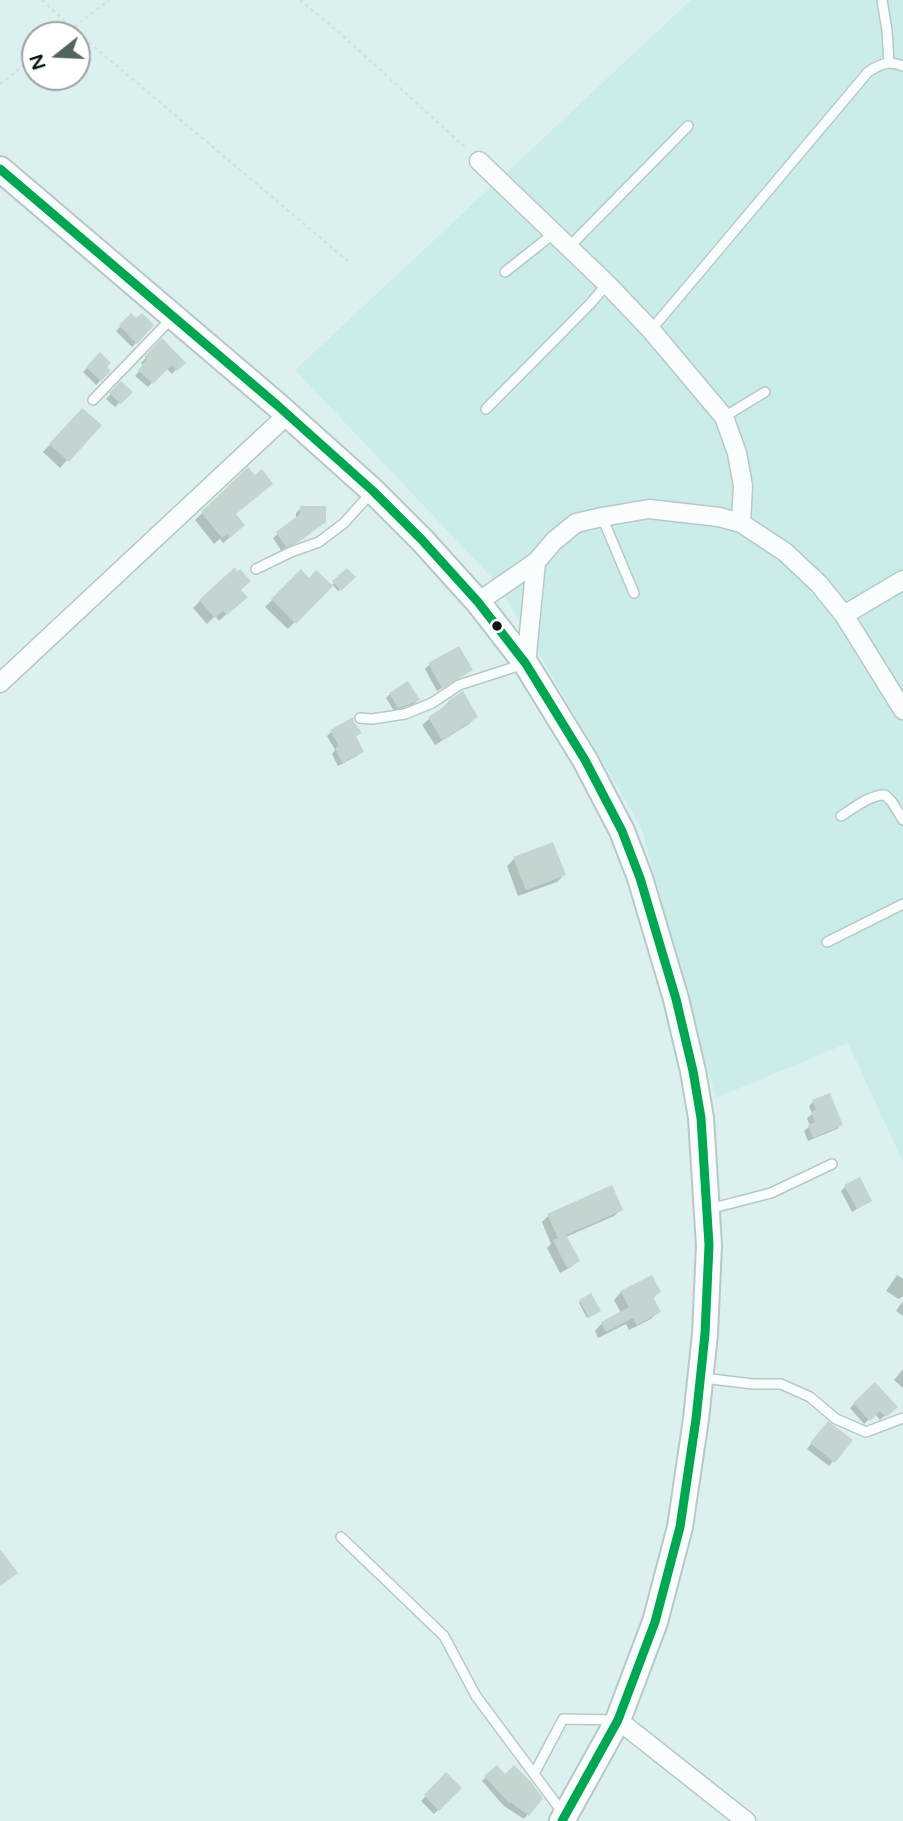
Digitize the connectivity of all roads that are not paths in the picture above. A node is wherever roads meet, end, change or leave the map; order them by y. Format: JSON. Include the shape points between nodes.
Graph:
{"nodes":[{"id":1,"x":882,"y":0,"type":"edge"},
{"id":2,"x":889,"y":62,"type":"junction"},
{"id":3,"x":903,"y":66,"type":"edge"},
{"id":4,"x":688,"y":126,"type":"dead end"},
{"id":5,"x":479,"y":161,"type":"road end"},
{"id":6,"x":0,"y":169,"type":"edge"},
{"id":7,"x":553,"y":234,"type":"junction"},
{"id":8,"x":568,"y":248,"type":"junction"},
{"id":9,"x":505,"y":272,"type":"dead end"},
{"id":10,"x":607,"y":284,"type":"junction"},
{"id":11,"x":173,"y":316,"type":"junction"},
{"id":12,"x":651,"y":330,"type":"junction"},
{"id":13,"x":765,"y":392,"type":"dead end"},
{"id":14,"x":93,"y":400,"type":"dead end"},
{"id":15,"x":486,"y":409,"type":"dead end"},
{"id":16,"x":287,"y":415,"type":"junction"},
{"id":17,"x":724,"y":417,"type":"junction"},
{"id":18,"x":373,"y":491,"type":"junction"},
{"id":19,"x":602,"y":516,"type":"junction"},
{"id":20,"x":741,"y":523,"type":"junction"},
{"id":21,"x":536,"y":562,"type":"junction"},
{"id":22,"x":256,"y":569,"type":"dead end"},
{"id":23,"x":903,"y":580,"type":"edge"},
{"id":24,"x":634,"y":593,"type":"dead end"},
{"id":25,"x":478,"y":602,"type":"junction"},
{"id":26,"x":844,"y":615,"type":"junction"},
{"id":27,"x":526,"y":664,"type":"junction"},
{"id":28,"x":0,"y":683,"type":"edge"},
{"id":29,"x":903,"y":710,"type":"edge"},
{"id":30,"x":360,"y":718,"type":"dead end"},
{"id":31,"x":841,"y":816,"type":"dead end"},
{"id":32,"x":903,"y":820,"type":"edge"},
{"id":33,"x":902,"y":907,"type":"edge"},
{"id":34,"x":827,"y":942,"type":"dead end"},
{"id":35,"x":832,"y":1164,"type":"dead end"},
{"id":36,"x":707,"y":1209,"type":"junction"},
{"id":37,"x":701,"y":1378,"type":"junction"},
{"id":38,"x":903,"y":1418,"type":"edge"},
{"id":39,"x":341,"y":1537,"type":"dead end"},
{"id":40,"x":618,"y":1720,"type":"junction"},
{"id":41,"x":534,"y":1774,"type":"junction"},
{"id":42,"x":566,"y":1820,"type":"edge"},
{"id":43,"x":746,"y":1821,"type":"edge"}],
"edges":[{"from":1,"to":2,"type":"lane"},
{"from":2,"to":3,"type":"lane"},
{"from":2,"to":12,"type":"lane","via":[[868,72]]},
{"from":4,"to":8,"type":"lane"},
{"from":5,"to":7,"type":"street"},
{"from":6,"to":11,"type":"main road"},
{"from":7,"to":8,"type":"street"},
{"from":7,"to":9,"type":"lane"},
{"from":8,"to":10,"type":"street"},
{"from":10,"to":12,"type":"street"},
{"from":10,"to":15,"type":"lane"},
{"from":11,"to":14,"type":"lane"},
{"from":11,"to":16,"type":"main road"},
{"from":12,"to":17,"type":"street"},
{"from":13,"to":17,"type":"lane"},
{"from":16,"to":18,"type":"main road"},
{"from":16,"to":28,"type":"street"},
{"from":17,"to":20,"type":"street","via":[[743,486]]},
{"from":18,"to":22,"type":"lane","via":[[319,542]]},
{"from":18,"to":25,"type":"main road"},
{"from":19,"to":20,"type":"street","via":[[649,509]]},
{"from":19,"to":21,"type":"street","via":[[576,523]]},
{"from":19,"to":24,"type":"lane"},
{"from":20,"to":26,"type":"street","via":[[785,552]]},
{"from":21,"to":25,"type":"street"},
{"from":21,"to":27,"type":"street"},
{"from":23,"to":26,"type":"street"},
{"from":25,"to":27,"type":"main road"},
{"from":26,"to":29,"type":"street"},
{"from":27,"to":30,"type":"lane","via":[[459,685],[405,714]]},
{"from":27,"to":36,"type":"main road","via":[[585,760],[622,831],[640,878],[693,1071]]},
{"from":31,"to":32,"type":"lane","via":[[885,795]]},
{"from":33,"to":34,"type":"lane"},
{"from":35,"to":36,"type":"lane","via":[[771,1193]]},
{"from":36,"to":37,"type":"main road"},
{"from":37,"to":38,"type":"lane","via":[[781,1384],[866,1432]]},
{"from":37,"to":40,"type":"main road","via":[[680,1527],[655,1622]]},
{"from":39,"to":41,"type":"lane","via":[[444,1636],[476,1696]]},
{"from":40,"to":41,"type":"lane","via":[[563,1719]]},
{"from":40,"to":42,"type":"main road"},
{"from":40,"to":43,"type":"street"},
{"from":41,"to":42,"type":"lane"}]}
